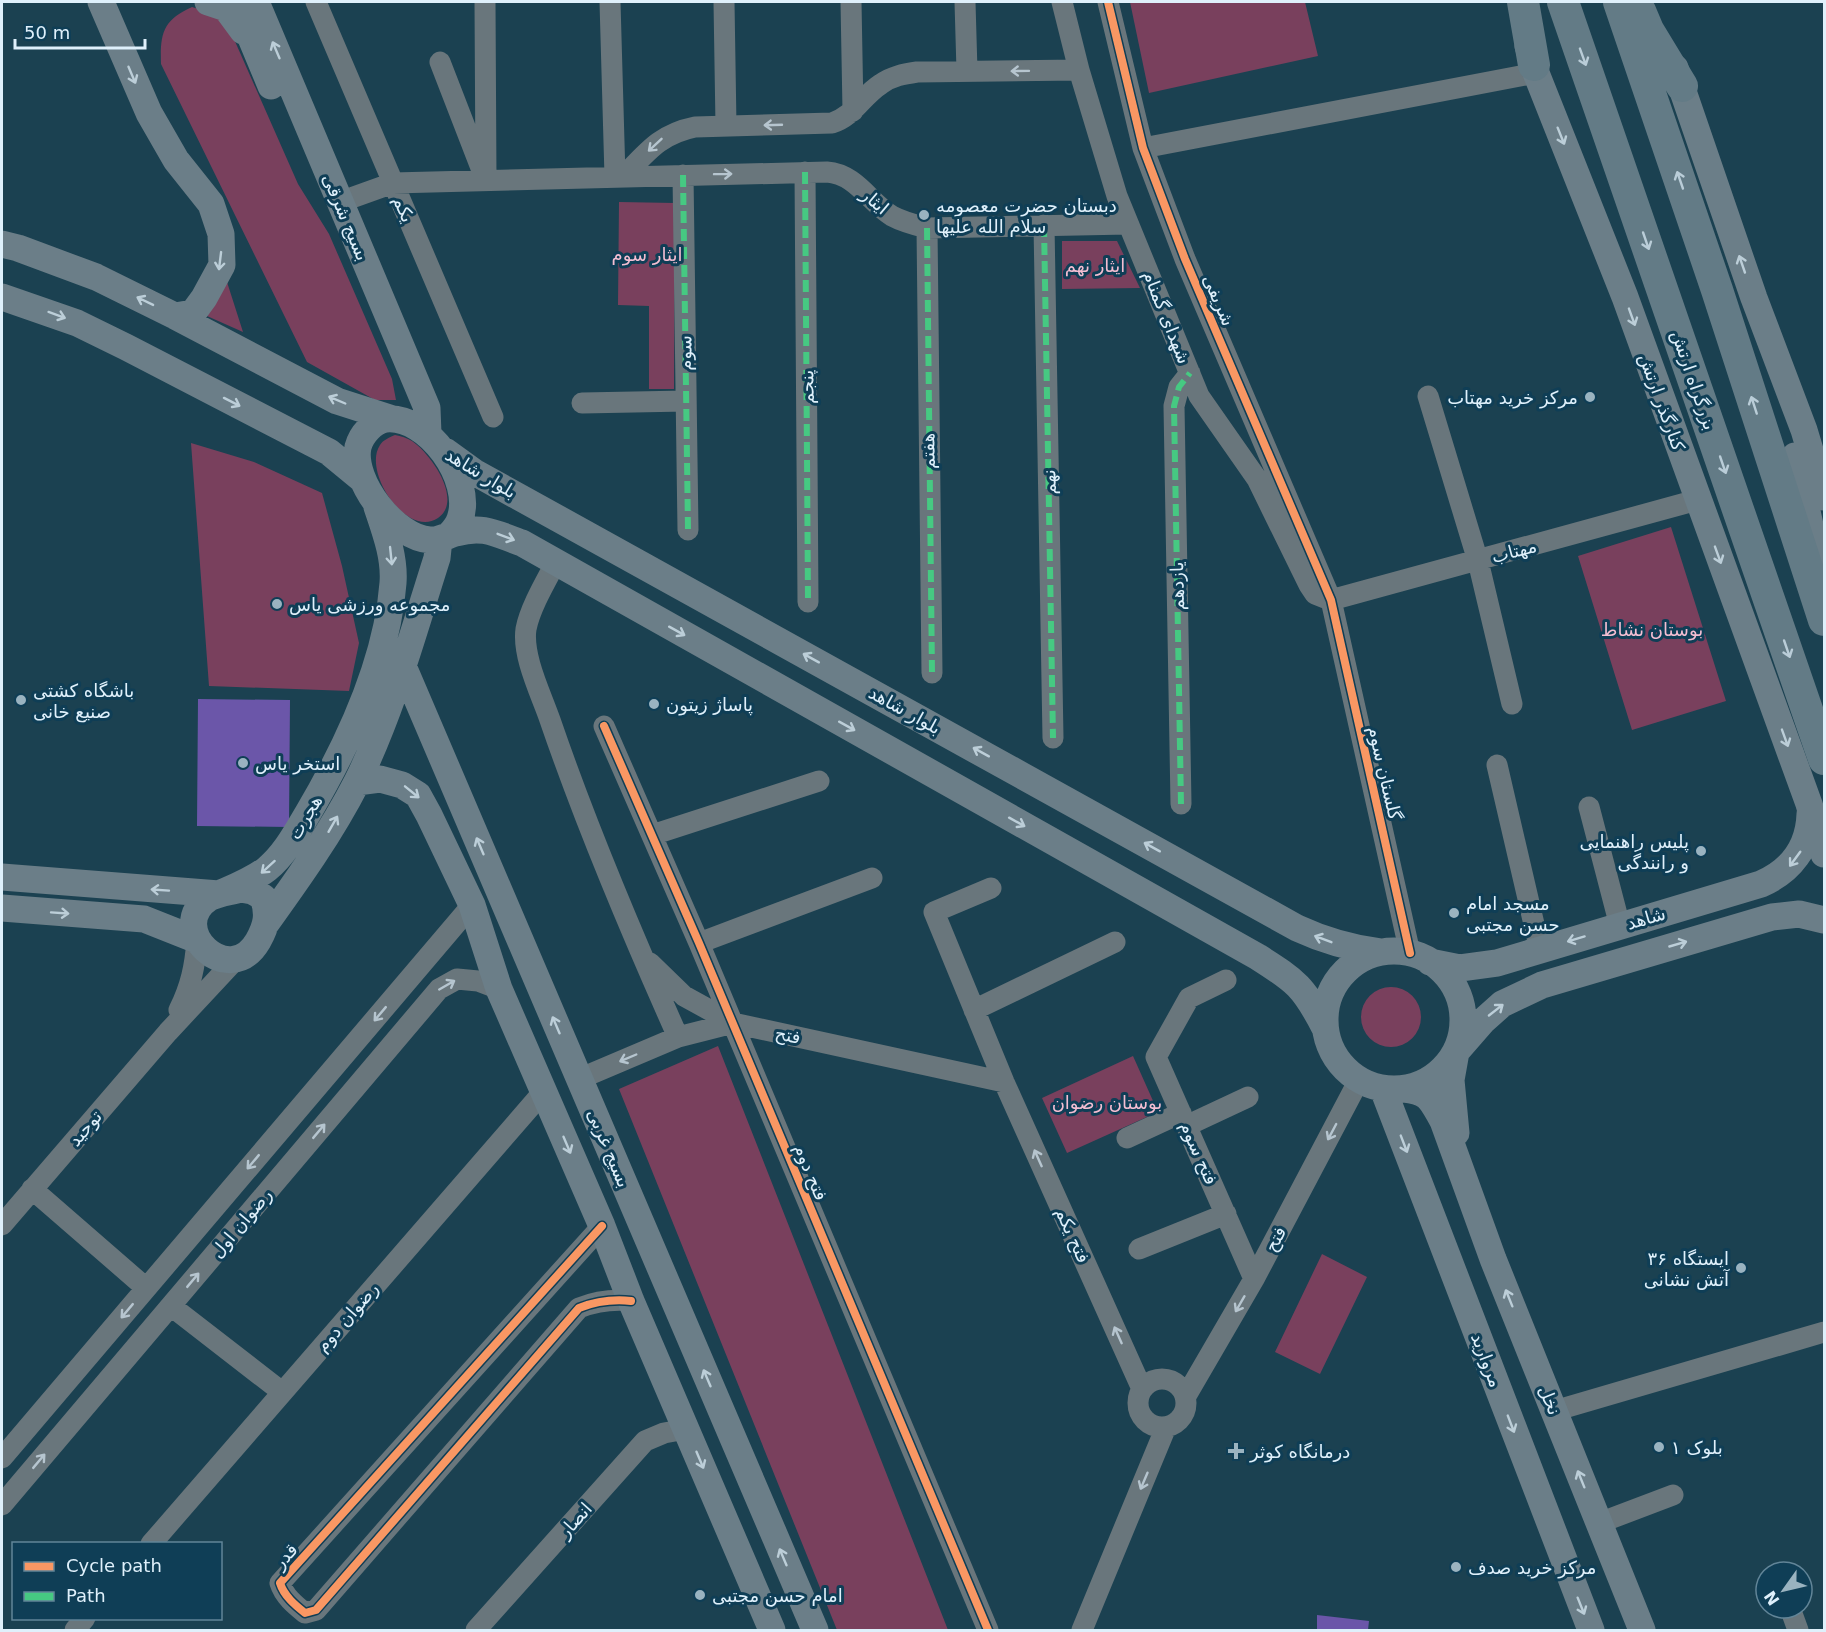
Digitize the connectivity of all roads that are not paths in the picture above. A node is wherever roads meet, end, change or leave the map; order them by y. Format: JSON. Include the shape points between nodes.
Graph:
{"nodes":[{"id":1,"x":101,"y":2,"type":"edge"},
{"id":2,"x":208,"y":2,"type":"edge"},
{"id":3,"x":236,"y":2,"type":"edge"},
{"id":4,"x":256,"y":2,"type":"edge"},
{"id":5,"x":316,"y":2,"type":"edge"},
{"id":6,"x":484,"y":2,"type":"edge"},
{"id":7,"x":610,"y":2,"type":"edge"},
{"id":8,"x":724,"y":2,"type":"edge"},
{"id":9,"x":851,"y":2,"type":"edge"},
{"id":10,"x":965,"y":2,"type":"edge"},
{"id":11,"x":1062,"y":2,"type":"edge"},
{"id":12,"x":1108,"y":2,"type":"edge"},
{"id":13,"x":1514,"y":2,"type":"edge"},
{"id":14,"x":1523,"y":2,"type":"edge"},
{"id":15,"x":1563,"y":2,"type":"edge"},
{"id":16,"x":1638,"y":5,"type":"edge"},
{"id":17,"x":253,"y":44,"type":"junction"},
{"id":18,"x":440,"y":62,"type":"dead end"},
{"id":19,"x":1535,"y":69,"type":"junction"},
{"id":20,"x":1078,"y":70,"type":"junction"},
{"id":21,"x":967,"y":71,"type":"junction"},
{"id":22,"x":1682,"y":86,"type":"joint"},
{"id":23,"x":853,"y":111,"type":"junction"},
{"id":24,"x":726,"y":126,"type":"junction"},
{"id":25,"x":1143,"y":148,"type":"junction"},
{"id":26,"x":805,"y":172,"type":"junction"},
{"id":27,"x":683,"y":175,"type":"junction"},
{"id":28,"x":619,"y":177,"type":"junction"},
{"id":29,"x":486,"y":180,"type":"junction"},
{"id":30,"x":393,"y":183,"type":"junction"},
{"id":31,"x":333,"y":204,"type":"junction"},
{"id":32,"x":1128,"y":224,"type":"junction"},
{"id":33,"x":1044,"y":225,"type":"junction"},
{"id":34,"x":927,"y":228,"type":"junction"},
{"id":35,"x":2,"y":244,"type":"edge"},
{"id":36,"x":2,"y":297,"type":"edge"},
{"id":37,"x":1754,"y":298,"type":"junction"},
{"id":38,"x":176,"y":316,"type":"junction"},
{"id":39,"x":1190,"y":373,"type":"junction"},
{"id":40,"x":1428,"y":396,"type":"dead end"},
{"id":41,"x":686,"y":401,"type":"junction"},
{"id":42,"x":582,"y":403,"type":"dead end"},
{"id":43,"x":493,"y":417,"type":"dead end"},
{"id":44,"x":418,"y":431,"type":"junction"},
{"id":45,"x":369,"y":490,"type":"junction"},
{"id":46,"x":1824,"y":497,"type":"edge"},
{"id":47,"x":1697,"y":500,"type":"junction"},
{"id":48,"x":688,"y":530,"type":"dead end"},
{"id":49,"x":445,"y":537,"type":"junction"},
{"id":50,"x":1478,"y":561,"type":"junction"},
{"id":51,"x":556,"y":562,"type":"junction"},
{"id":52,"x":1824,"y":596,"type":"edge"},
{"id":53,"x":1331,"y":600,"type":"junction"},
{"id":54,"x":808,"y":603,"type":"dead end"},
{"id":55,"x":1824,"y":621,"type":"edge"},
{"id":56,"x":403,"y":666,"type":"junction"},
{"id":57,"x":932,"y":673,"type":"dead end"},
{"id":58,"x":1512,"y":704,"type":"dead end"},
{"id":59,"x":604,"y":726,"type":"dead end"},
{"id":60,"x":1053,"y":738,"type":"dead end"},
{"id":61,"x":1824,"y":759,"type":"edge"},
{"id":62,"x":1497,"y":765,"type":"dead end"},
{"id":63,"x":819,"y":781,"type":"dead end"},
{"id":64,"x":357,"y":782,"type":"junction"},
{"id":65,"x":1180,"y":804,"type":"dead end"},
{"id":66,"x":1809,"y":804,"type":"junction"},
{"id":67,"x":1589,"y":807,"type":"dead end"},
{"id":68,"x":652,"y":835,"type":"junction"},
{"id":69,"x":1824,"y":854,"type":"edge"},
{"id":70,"x":2,"y":877,"type":"edge"},
{"id":71,"x":872,"y":878,"type":"dead end"},
{"id":72,"x":1761,"y":884,"type":"junction"},
{"id":73,"x":991,"y":888,"type":"dead end"},
{"id":74,"x":219,"y":894,"type":"junction"},
{"id":75,"x":472,"y":905,"type":"junction"},
{"id":76,"x":2,"y":908,"type":"edge"},
{"id":77,"x":1772,"y":917,"type":"junction"},
{"id":78,"x":1824,"y":920,"type":"edge"},
{"id":79,"x":265,"y":925,"type":"junction"},
{"id":80,"x":1620,"y":926,"type":"junction"},
{"id":81,"x":197,"y":940,"type":"junction"},
{"id":82,"x":1115,"y":942,"type":"dead end"},
{"id":83,"x":699,"y":943,"type":"junction"},
{"id":84,"x":1540,"y":950,"type":"junction"},
{"id":85,"x":1380,"y":952,"type":"junction"},
{"id":86,"x":641,"y":954,"type":"junction"},
{"id":87,"x":1420,"y":957,"type":"junction"},
{"id":88,"x":236,"y":959,"type":"junction"},
{"id":89,"x":1226,"y":980,"type":"dead end"},
{"id":90,"x":499,"y":989,"type":"junction"},
{"id":91,"x":974,"y":1010,"type":"junction"},
{"id":92,"x":733,"y":1023,"type":"junction"},
{"id":93,"x":1325,"y":1028,"type":"junction"},
{"id":94,"x":168,"y":1032,"type":"junction"},
{"id":95,"x":678,"y":1037,"type":"junction"},
{"id":96,"x":1456,"y":1052,"type":"junction"},
{"id":97,"x":579,"y":1079,"type":"junction"},
{"id":98,"x":1004,"y":1082,"type":"junction"},
{"id":99,"x":1382,"y":1086,"type":"junction"},
{"id":100,"x":544,"y":1091,"type":"junction"},
{"id":101,"x":1248,"y":1097,"type":"dead end"},
{"id":102,"x":1184,"y":1119,"type":"junction"},
{"id":103,"x":1127,"y":1138,"type":"dead end"},
{"id":104,"x":1461,"y":1167,"type":"junction"},
{"id":105,"x":32,"y":1190,"type":"junction"},
{"id":106,"x":1226,"y":1214,"type":"junction"},
{"id":107,"x":2,"y":1225,"type":"edge"},
{"id":108,"x":602,"y":1226,"type":"junction"},
{"id":109,"x":1139,"y":1249,"type":"dead end"},
{"id":110,"x":1254,"y":1279,"type":"junction"},
{"id":111,"x":146,"y":1288,"type":"junction"},
{"id":112,"x":631,"y":1301,"type":"junction"},
{"id":113,"x":171,"y":1306,"type":"junction"},
{"id":114,"x":1824,"y":1332,"type":"edge"},
{"id":115,"x":1142,"y":1389,"type":"junction"},
{"id":116,"x":282,"y":1392,"type":"junction"},
{"id":117,"x":1186,"y":1396,"type":"junction"},
{"id":118,"x":1554,"y":1411,"type":"junction"},
{"id":119,"x":1166,"y":1427,"type":"junction"},
{"id":120,"x":686,"y":1429,"type":"junction"},
{"id":121,"x":2,"y":1458,"type":"edge"},
{"id":122,"x":1673,"y":1495,"type":"dead end"},
{"id":123,"x":2,"y":1505,"type":"edge"},
{"id":124,"x":1599,"y":1523,"type":"junction"},
{"id":125,"x":152,"y":1542,"type":"edge"},
{"id":126,"x":476,"y":1630,"type":"edge"},
{"id":127,"x":772,"y":1630,"type":"edge"},
{"id":128,"x":815,"y":1630,"type":"edge"},
{"id":129,"x":988,"y":1630,"type":"edge"},
{"id":130,"x":1082,"y":1630,"type":"edge"},
{"id":131,"x":1591,"y":1630,"type":"edge"},
{"id":132,"x":1642,"y":1630,"type":"edge"}],
"edges":[{"from":1,"to":38,"type":"main road","one_way":true,"via":[[149,113],[176,160],[211,204],[221,234],[222,265],[204,298],[193,313]]},
{"from":2,"to":17,"type":"main road","via":[[226,8]]},
{"from":3,"to":17,"type":"main road","name":"بسیج شرقی"},
{"from":31,"to":4,"type":"main road","name":"بسیج شرقی","one_way":true},
{"from":5,"to":30,"type":"street","name":"یکم"},
{"from":6,"to":29,"type":"street"},
{"from":7,"to":28,"type":"street"},
{"from":8,"to":24,"type":"street"},
{"from":9,"to":23,"type":"street"},
{"from":10,"to":21,"type":"street"},
{"from":11,"to":20,"type":"street","name":"شهدای گمنام"},
{"from":12,"to":25,"type":"street","name":"شریفی"},
{"from":13,"to":19,"type":"main road","name":"کنارگذر ارتش"},
{"from":14,"to":19,"type":"highway"},
{"from":15,"to":61,"type":"highway","name":"بزرگراه ارتش","one_way":true},
{"from":16,"to":22,"type":"highway","via":[[1655,43]]},
{"from":55,"to":16,"type":"highway","one_way":true,"via":[[1717,290]]},
{"from":17,"to":31,"type":"main road","name":"بسیج شرقی"},
{"from":18,"to":29,"type":"street"},
{"from":19,"to":25,"type":"street"},
{"from":19,"to":47,"type":"main road","name":"کنارگذر ارتش","one_way":true,"via":[[1625,297]]},
{"from":20,"to":21,"type":"street","one_way":true},
{"from":20,"to":32,"type":"street","name":"شهدای گمنام"},
{"from":21,"to":23,"type":"street","via":[[896,76],[880,85]]},
{"from":37,"to":22,"type":"main road","one_way":true},
{"from":23,"to":24,"type":"street","one_way":true,"via":[[832,123]]},
{"from":24,"to":28,"type":"street","one_way":true,"via":[[694,127],[662,138]]},
{"from":25,"to":53,"type":"street","name":"شریفی","via":[[1185,259]]},
{"from":27,"to":26,"type":"street","name":"ایثار","one_way":true},
{"from":26,"to":34,"type":"street","name":"ایثار","via":[[843,175],[891,215]]},
{"from":26,"to":54,"type":"street","name":"پنجم"},
{"from":27,"to":28,"type":"street","name":"ایثار"},
{"from":27,"to":41,"type":"street","name":"سوم"},
{"from":28,"to":29,"type":"street","name":"ایثار"},
{"from":29,"to":30,"type":"street","name":"ایثار"},
{"from":30,"to":31,"type":"street","name":"ایثار"},
{"from":30,"to":43,"type":"street","name":"یکم"},
{"from":31,"to":44,"type":"main road","name":"بسیج شرقی"},
{"from":32,"to":33,"type":"street","name":"ایثار"},
{"from":32,"to":39,"type":"street","name":"شهدای گمنام"},
{"from":33,"to":34,"type":"street","name":"ایثار"},
{"from":33,"to":60,"type":"street","name":"نهم"},
{"from":34,"to":57,"type":"street","name":"هفتم"},
{"from":38,"to":35,"type":"main road","name":"بلوار شاهد","one_way":true,"via":[[96,277]]},
{"from":36,"to":45,"type":"main road","one_way":true,"via":[[76,323],[329,452]]},
{"from":37,"to":46,"type":"main road","via":[[1804,430]]},
{"from":37,"to":52,"type":"main road","via":[[1798,470]]},
{"from":44,"to":38,"type":"main road","name":"بلوار شاهد","one_way":true,"via":[[337,401]]},
{"from":39,"to":53,"type":"street","name":"شهدای گمنام","via":[[1199,396],[1257,479],[1309,585],[1315,594]]},
{"from":39,"to":65,"type":"street","name":"یازدهم","via":[[1179,387],[1174,406]]},
{"from":40,"to":50,"type":"street"},
{"from":41,"to":42,"type":"street"},
{"from":41,"to":48,"type":"street","name":"سوم"},
{"from":44,"to":45,"type":"main road","via":[[382,420],[361,438],[357,453]]},
{"from":44,"to":49,"type":"main road","via":[[459,483],[460,520]]},
{"from":85,"to":44,"type":"main road","name":"بلوار شاهد","one_way":true,"via":[[1349,948],[1297,928],[474,472]]},
{"from":45,"to":49,"type":"main road","via":[[392,521],[406,532],[431,540]]},
{"from":45,"to":74,"type":"main road","name":"هجرت","one_way":true,"via":[[390,544],[393,581],[386,636],[375,673],[321,790],[286,849],[269,868]]},
{"from":47,"to":50,"type":"street","name":"مهتاب"},
{"from":47,"to":66,"type":"main road","name":"کنارگذر ارتش","one_way":true},
{"from":49,"to":51,"type":"main road","one_way":true,"via":[[484,529],[522,543]]},
{"from":49,"to":56,"type":"main road","name":"هجرت"},
{"from":50,"to":53,"type":"street","name":"مهتاب"},
{"from":50,"to":58,"type":"street"},
{"from":51,"to":86,"type":"street","via":[[526,629],[528,656],[576,795]]},
{"from":51,"to":93,"type":"main road","one_way":true,"via":[[1258,957],[1301,987]]},
{"from":53,"to":87,"type":"street","name":"گلستان سوم"},
{"from":56,"to":64,"type":"main road","name":"هجرت"},
{"from":97,"to":56,"type":"main road","name":"بسیج غربی","one_way":true},
{"from":59,"to":68,"type":"street","name":"فتح دوم"},
{"from":62,"to":84,"type":"street"},
{"from":63,"to":68,"type":"street"},
{"from":64,"to":75,"type":"main road","name":"بسیج غربی","one_way":true,"via":[[380,779],[402,785],[418,795]]},
{"from":79,"to":64,"type":"main road","name":"هجرت","one_way":true,"via":[[317,851]]},
{"from":66,"to":69,"type":"main road","name":"کنارگذر ارتش"},
{"from":66,"to":72,"type":"main road","name":"شاهد","one_way":true,"via":[[1809,828],[1801,852],[1786,870]]},
{"from":67,"to":80,"type":"street"},
{"from":68,"to":83,"type":"street","name":"فتح دوم"},
{"from":74,"to":70,"type":"main road","name":"هجرت","one_way":true},
{"from":71,"to":83,"type":"street"},
{"from":72,"to":77,"type":"main road","via":[[1770,884],[1782,895],[1782,906]]},
{"from":72,"to":80,"type":"main road","name":"شاهد"},
{"from":73,"to":91,"type":"street","name":"فتح یکم","via":[[934,912]]},
{"from":74,"to":79,"type":"main road","via":[[241,889],[263,897],[268,911]]},
{"from":74,"to":81,"type":"main road","via":[[208,899],[195,917]]},
{"from":75,"to":90,"type":"main road","name":"بسیج غربی"},
{"from":75,"to":111,"type":"street","name":"رضوان اول","one_way":true},
{"from":76,"to":81,"type":"main road","one_way":true,"via":[[144,919]]},
{"from":77,"to":78,"type":"main road","name":"شاهد","via":[[1798,914]]},
{"from":96,"to":77,"type":"main road","name":"شاهد","one_way":true,"via":[[1491,1013],[1526,991]]},
{"from":79,"to":88,"type":"main road","via":[[254,947]]},
{"from":80,"to":84,"type":"main road","name":"شاهد","one_way":true},
{"from":81,"to":88,"type":"main road","via":[[213,956]]},
{"from":81,"to":94,"type":"street","via":[[195,971]]},
{"from":82,"to":91,"type":"street"},
{"from":83,"to":92,"type":"street","name":"فتح دوم"},
{"from":84,"to":87,"type":"main road","name":"شاهد","via":[[1497,963],[1460,968]]},
{"from":85,"to":87,"type":"main road"},
{"from":85,"to":93,"type":"main road","via":[[1361,959],[1333,988],[1326,1007]]},
{"from":86,"to":92,"type":"street","via":[[684,996]]},
{"from":86,"to":95,"type":"street"},
{"from":87,"to":96,"type":"main road","via":[[1444,973],[1462,1005],[1463,1023]]},
{"from":88,"to":94,"type":"street"},
{"from":89,"to":102,"type":"street","name":"فتح سوم","via":[[1189,998],[1156,1057]]},
{"from":90,"to":100,"type":"main road","name":"بسیج غربی"},
{"from":113,"to":90,"type":"street","name":"رضوان اول","one_way":true,"via":[[439,989],[457,979]]},
{"from":91,"to":98,"type":"street","name":"فتح یکم"},
{"from":92,"to":95,"type":"street","name":"فتح"},
{"from":92,"to":98,"type":"street","name":"فتح"},
{"from":92,"to":129,"type":"street","name":"فتح دوم"},
{"from":93,"to":99,"type":"main road","via":[[1342,1066]]},
{"from":94,"to":105,"type":"street","name":"توحید"},
{"from":95,"to":97,"type":"street","name":"فتح","one_way":true},
{"from":96,"to":99,"type":"main road","via":[[1443,1070],[1425,1082]]},
{"from":96,"to":104,"type":"main road","via":[[1451,1080]]},
{"from":97,"to":100,"type":"main road"},
{"from":128,"to":97,"type":"main road","name":"بسیج غربی","one_way":true},
{"from":115,"to":98,"type":"street","name":"فتح یکم","one_way":true},
{"from":99,"to":104,"type":"main road","via":[[1420,1091],[1432,1101]]},
{"from":99,"to":110,"type":"street","name":"فتح","one_way":true},
{"from":99,"to":131,"type":"main road","name":"مروارید","one_way":true},
{"from":100,"to":108,"type":"main road","name":"بسیج غربی","one_way":true},
{"from":100,"to":116,"type":"street","name":"رضوان دوم"},
{"from":101,"to":102,"type":"street"},
{"from":102,"to":103,"type":"street"},
{"from":102,"to":106,"type":"street","name":"فتح سوم"},
{"from":118,"to":104,"type":"main road","name":"نخل","one_way":true},
{"from":105,"to":107,"type":"street","name":"توحید"},
{"from":105,"to":111,"type":"street"},
{"from":106,"to":109,"type":"street"},
{"from":106,"to":110,"type":"street","name":"فتح سوم"},
{"from":108,"to":112,"type":"main road","name":"بسیج غربی"},
{"from":108,"to":112,"type":"street","name":"قدر","via":[[280,1583],[293,1603],[305,1613],[316,1610],[579,1308],[612,1299]]},
{"from":110,"to":117,"type":"street","name":"فتح","one_way":true},
{"from":111,"to":121,"type":"street","name":"رضوان اول","one_way":true},
{"from":112,"to":120,"type":"main road","name":"بسیج غربی"},
{"from":113,"to":116,"type":"street"},
{"from":123,"to":113,"type":"street","name":"رضوان اول","one_way":true},
{"from":114,"to":118,"type":"street"},
{"from":115,"to":117,"type":"street","via":[[1162,1378],[1177,1383]]},
{"from":115,"to":119,"type":"street","via":[[1139,1411],[1150,1424]]},
{"from":116,"to":125,"type":"street","name":"رضوان دوم"},
{"from":117,"to":119,"type":"street","via":[[1181,1419]]},
{"from":124,"to":118,"type":"main road","name":"نخل","one_way":true},
{"from":119,"to":130,"type":"street","one_way":true},
{"from":120,"to":126,"type":"street","name":"انصار","via":[[664,1432],[645,1441]]},
{"from":120,"to":127,"type":"main road","name":"بسیج غربی","one_way":true},
{"from":122,"to":124,"type":"street"},
{"from":124,"to":132,"type":"main road","name":"نخل"}]}
